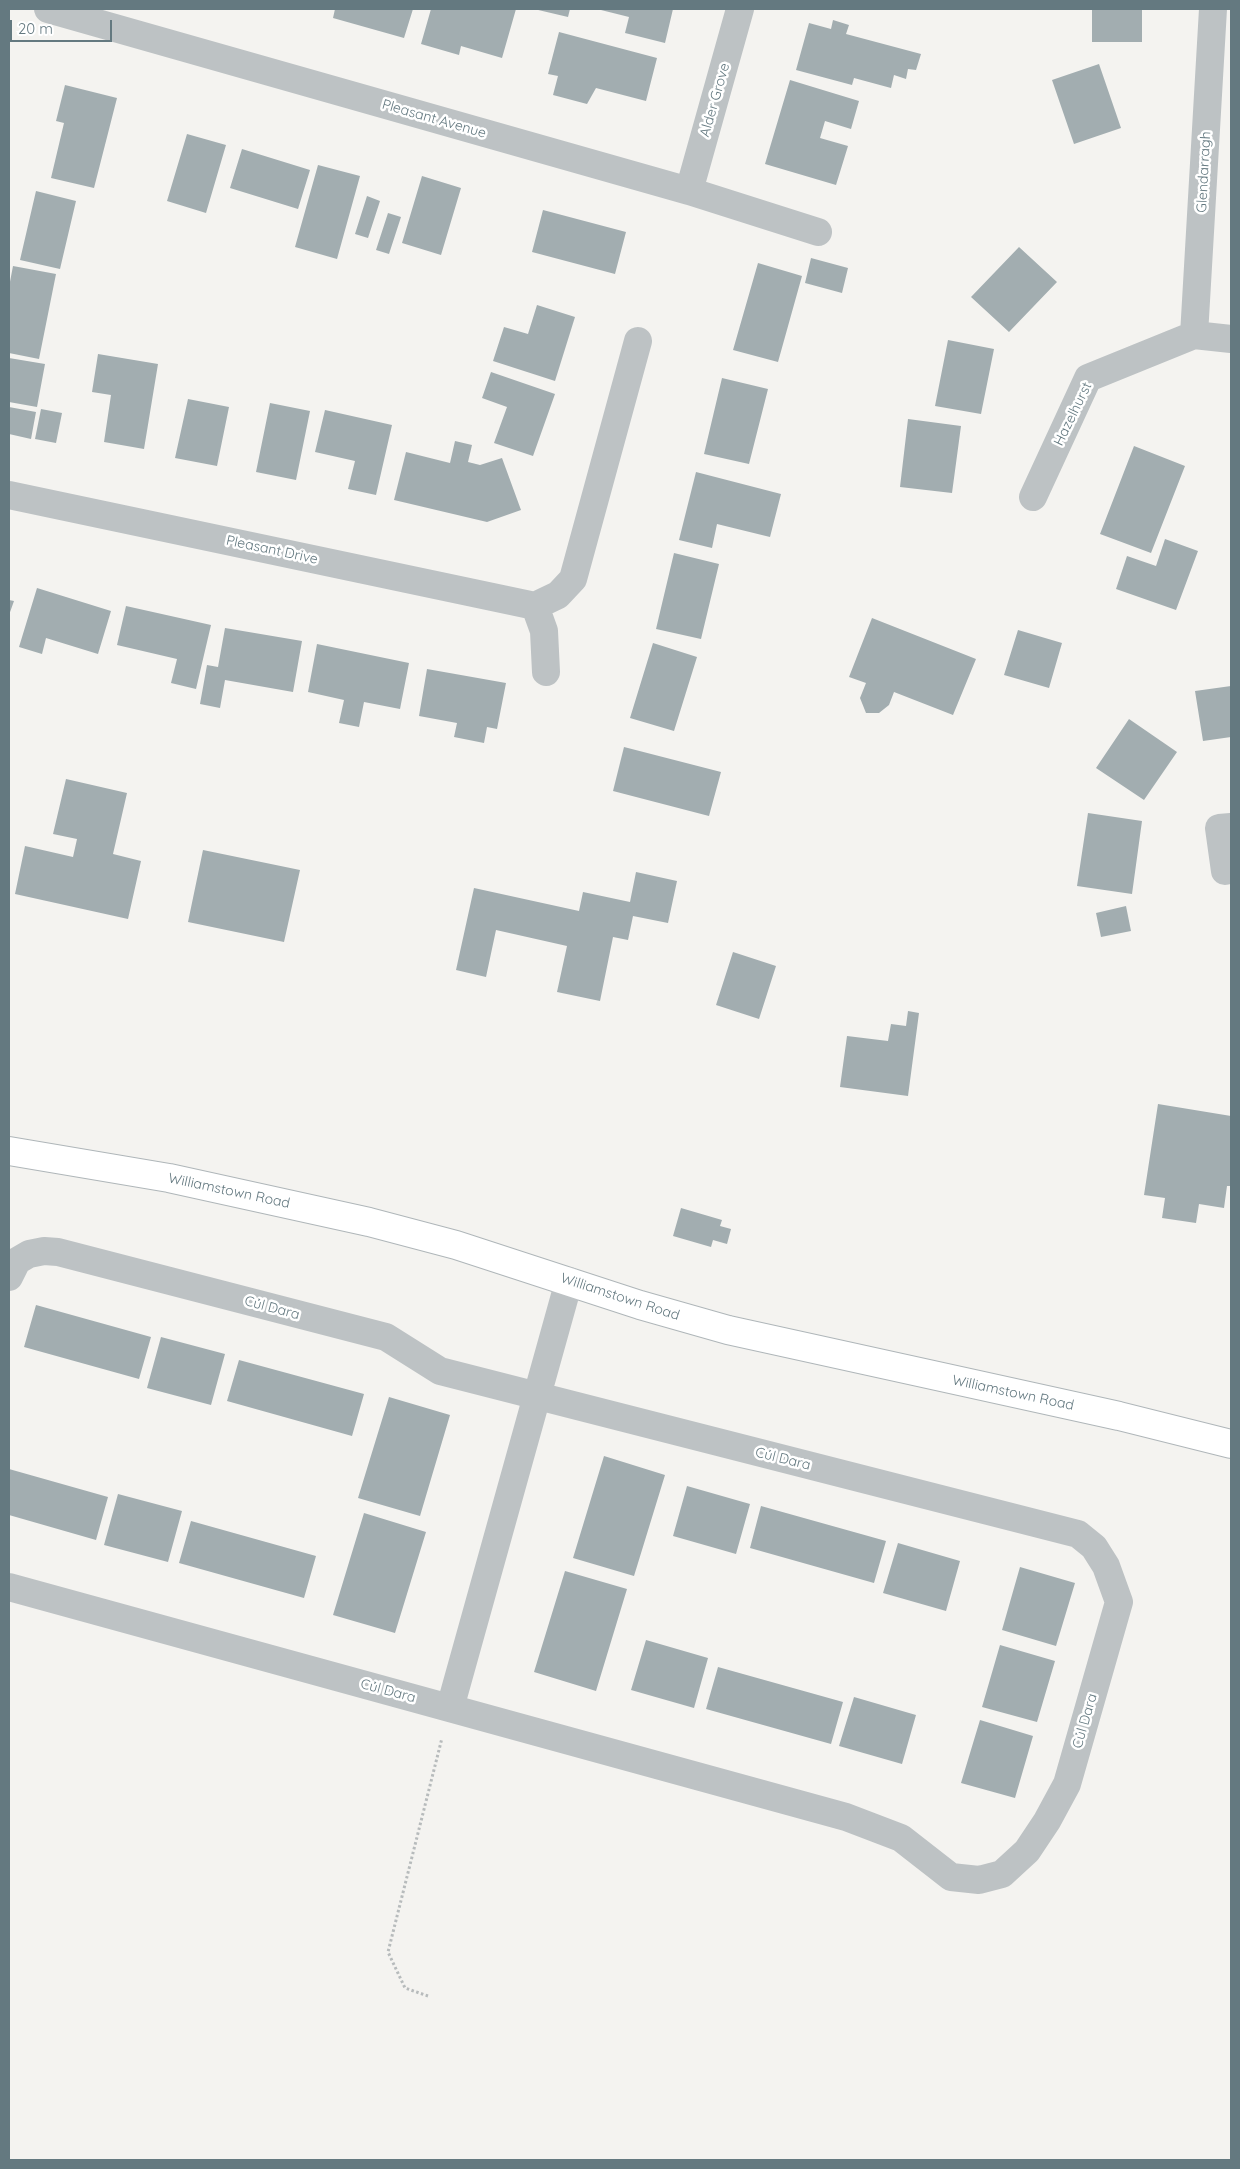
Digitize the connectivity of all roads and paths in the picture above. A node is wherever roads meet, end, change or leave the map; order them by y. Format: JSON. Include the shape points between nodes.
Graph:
{"nodes":[{"id":1,"x":48,"y":9,"type":"edge"},
{"id":2,"x":740,"y":9,"type":"edge"},
{"id":3,"x":1213,"y":9,"type":"edge"},
{"id":4,"x":688,"y":191,"type":"junction"},
{"id":5,"x":818,"y":232,"type":"dead end"},
{"id":6,"x":1194,"y":335,"type":"junction"},
{"id":7,"x":1231,"y":339,"type":"edge"},
{"id":8,"x":638,"y":341,"type":"dead end"},
{"id":9,"x":9,"y":495,"type":"edge"},
{"id":10,"x":1033,"y":497,"type":"dead end"},
{"id":11,"x":535,"y":606,"type":"junction"},
{"id":12,"x":546,"y":672,"type":"dead end"},
{"id":13,"x":1231,"y":827,"type":"edge"},
{"id":14,"x":1225,"y":871,"type":"dead end"},
{"id":15,"x":9,"y":1151,"type":"edge"},
{"id":16,"x":9,"y":1277,"type":"edge"},
{"id":17,"x":569,"y":1281,"type":"junction"},
{"id":18,"x":538,"y":1396,"type":"junction"},
{"id":19,"x":1231,"y":1444,"type":"edge"},
{"id":20,"x":9,"y":1587,"type":"edge"},
{"id":21,"x":450,"y":1708,"type":"junction"},
{"id":22,"x":428,"y":1996,"type":"dead end"}],
"edges":[{"from":1,"to":4,"type":"street","name":"Pleasant Avenue"},
{"from":2,"to":4,"type":"street","name":"Alder Grove"},
{"from":3,"to":6,"type":"street","name":"Glendarragh"},
{"from":4,"to":5,"type":"street","name":"Pleasant Avenue"},
{"from":6,"to":7,"type":"street"},
{"from":6,"to":10,"type":"street","name":"Hazelhurst","via":[[1088,378]]},
{"from":8,"to":11,"type":"street","via":[[573,579],[558,595]]},
{"from":9,"to":11,"type":"street","name":"Pleasant Drive"},
{"from":11,"to":12,"type":"street","via":[[544,631]]},
{"from":13,"to":14,"type":"street","via":[[1219,828]]},
{"from":15,"to":17,"type":"street","name":"Williamstown Road","via":[[282,1201],[456,1245]]},
{"from":16,"to":18,"type":"street","name":"Cúl Dara","via":[[17,1261],[29,1254],[58,1252],[386,1338],[440,1371]]},
{"from":17,"to":18,"type":"street"},
{"from":17,"to":19,"type":"street","name":"Williamstown Road","via":[[737,1332],[1119,1416]]},
{"from":18,"to":21,"type":"street"},
{"from":18,"to":21,"type":"street","name":"Cúl Dara","via":[[1078,1534],[1094,1547],[1106,1566],[1119,1602],[1063,1791],[1048,1821],[1027,1851],[1002,1874],[979,1880],[951,1876],[900,1838],[846,1817]]},
{"from":20,"to":21,"type":"street","name":"Cúl Dara"},
{"from":21,"to":22,"type":"path","via":[[388,1952],[405,1988]]}]}
